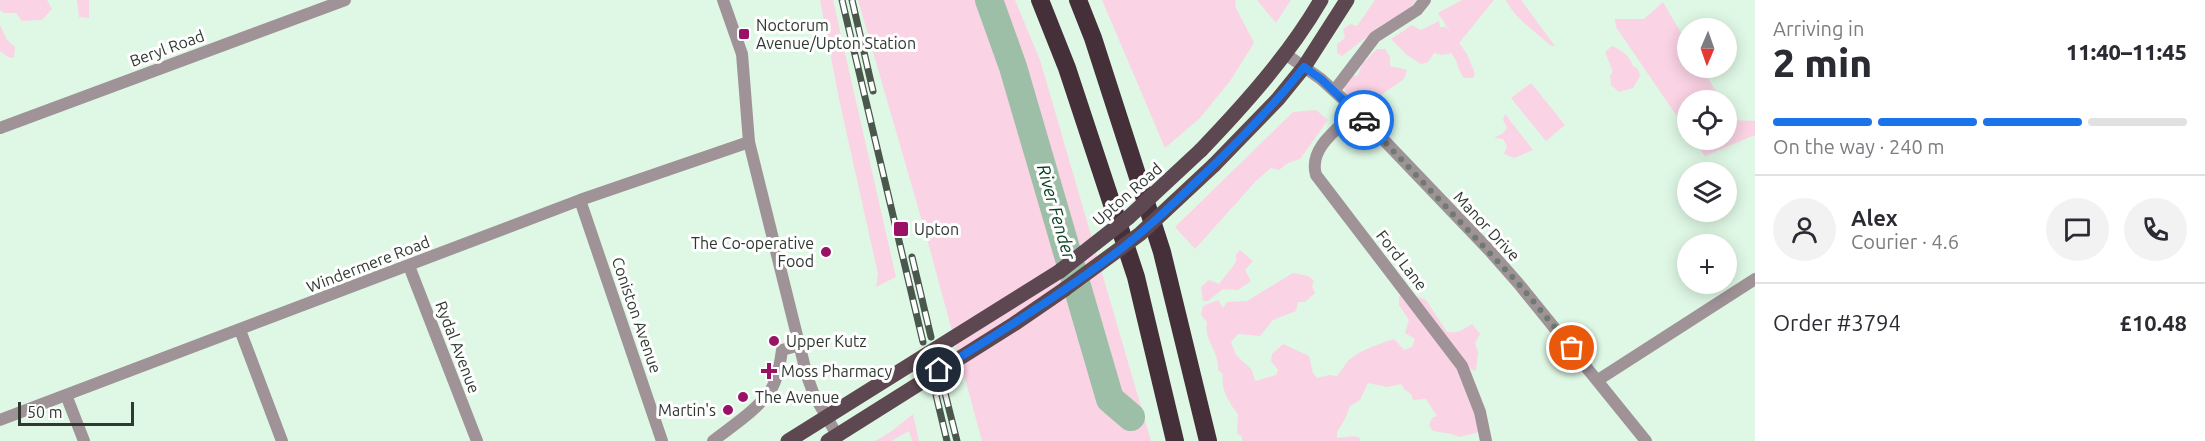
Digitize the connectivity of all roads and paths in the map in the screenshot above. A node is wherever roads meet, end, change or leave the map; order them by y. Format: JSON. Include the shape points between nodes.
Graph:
{"nodes":[{"id":1,"x":345,"y":0,"type":"edge"},
{"id":2,"x":723,"y":0,"type":"edge"},
{"id":3,"x":1040,"y":0,"type":"edge"},
{"id":4,"x":1078,"y":0,"type":"edge"},
{"id":5,"x":1321,"y":0,"type":"edge"},
{"id":6,"x":1347,"y":0,"type":"edge"},
{"id":7,"x":1425,"y":0,"type":"edge"},
{"id":8,"x":1284,"y":53,"type":"junction"},
{"id":9,"x":1304,"y":67,"type":"junction"},
{"id":10,"x":1334,"y":91,"type":"junction"},
{"id":11,"x":1356,"y":111,"type":"junction"},
{"id":12,"x":0,"y":128,"type":"edge"},
{"id":13,"x":749,"y":142,"type":"junction"},
{"id":14,"x":580,"y":200,"type":"junction"},
{"id":15,"x":409,"y":266,"type":"junction"},
{"id":16,"x":1755,"y":279,"type":"edge"},
{"id":17,"x":240,"y":330,"type":"junction"},
{"id":18,"x":800,"y":345,"type":"junction"},
{"id":19,"x":1598,"y":380,"type":"junction"},
{"id":20,"x":66,"y":395,"type":"junction"},
{"id":21,"x":826,"y":418,"type":"junction"},
{"id":22,"x":0,"y":420,"type":"edge"},
{"id":23,"x":832,"y":438,"type":"edge"},
{"id":24,"x":84,"y":441,"type":"edge"},
{"id":25,"x":282,"y":441,"type":"edge"},
{"id":26,"x":477,"y":441,"type":"edge"},
{"id":27,"x":662,"y":441,"type":"edge"},
{"id":28,"x":713,"y":441,"type":"edge"},
{"id":29,"x":788,"y":441,"type":"edge"},
{"id":30,"x":1175,"y":441,"type":"edge"},
{"id":31,"x":1208,"y":441,"type":"edge"},
{"id":32,"x":1486,"y":441,"type":"edge"},
{"id":33,"x":1646,"y":441,"type":"edge"}],
"edges":[{"from":1,"to":12,"type":"street","name":"Beryl Road"},
{"from":2,"to":13,"type":"street","via":[[741,54]]},
{"from":3,"to":30,"type":"highway","via":[[1067,68],[1136,277]]},
{"from":4,"to":31,"type":"highway","via":[[1162,252]]},
{"from":5,"to":8,"type":"main road","name":"Upton Road"},
{"from":6,"to":9,"type":"main road"},
{"from":7,"to":10,"type":"street","via":[[1417,10],[1375,37]]},
{"from":8,"to":9,"type":"street","name":"Manor Drive"},
{"from":8,"to":21,"type":"main road","name":"Upton Road","bridge":true,"via":[[1238,111],[1130,218],[1060,271]]},
{"from":9,"to":10,"type":"street","name":"Manor Drive"},
{"from":9,"to":23,"type":"main road","bridge":true,"via":[[1214,165],[1140,234],[1014,324]]},
{"from":10,"to":11,"type":"street","name":"Manor Drive"},
{"from":11,"to":19,"type":"street","name":"Manor Drive","via":[[1518,283]]},
{"from":11,"to":32,"type":"street","name":"Ford Lane","via":[[1317,151],[1313,167],[1316,175],[1462,366],[1480,412]]},
{"from":13,"to":14,"type":"street","name":"Windermere Road"},
{"from":13,"to":18,"type":"street"},
{"from":14,"to":15,"type":"street","name":"Windermere Road"},
{"from":14,"to":27,"type":"street","name":"Coniston Avenue"},
{"from":15,"to":17,"type":"street","name":"Windermere Road"},
{"from":15,"to":26,"type":"street","name":"Rydal Avenue"},
{"from":16,"to":19,"type":"street"},
{"from":17,"to":20,"type":"street","name":"Windermere Road"},
{"from":17,"to":25,"type":"street"},
{"from":18,"to":21,"type":"street","via":[[814,395]]},
{"from":18,"to":28,"type":"street","via":[[782,350],[779,371],[770,391]]},
{"from":19,"to":33,"type":"street","name":"Manor Drive"},
{"from":20,"to":22,"type":"street","name":"Windermere Road"},
{"from":20,"to":24,"type":"street"},
{"from":21,"to":23,"type":"street"},
{"from":21,"to":29,"type":"main road","name":"Upton Road"}]}
